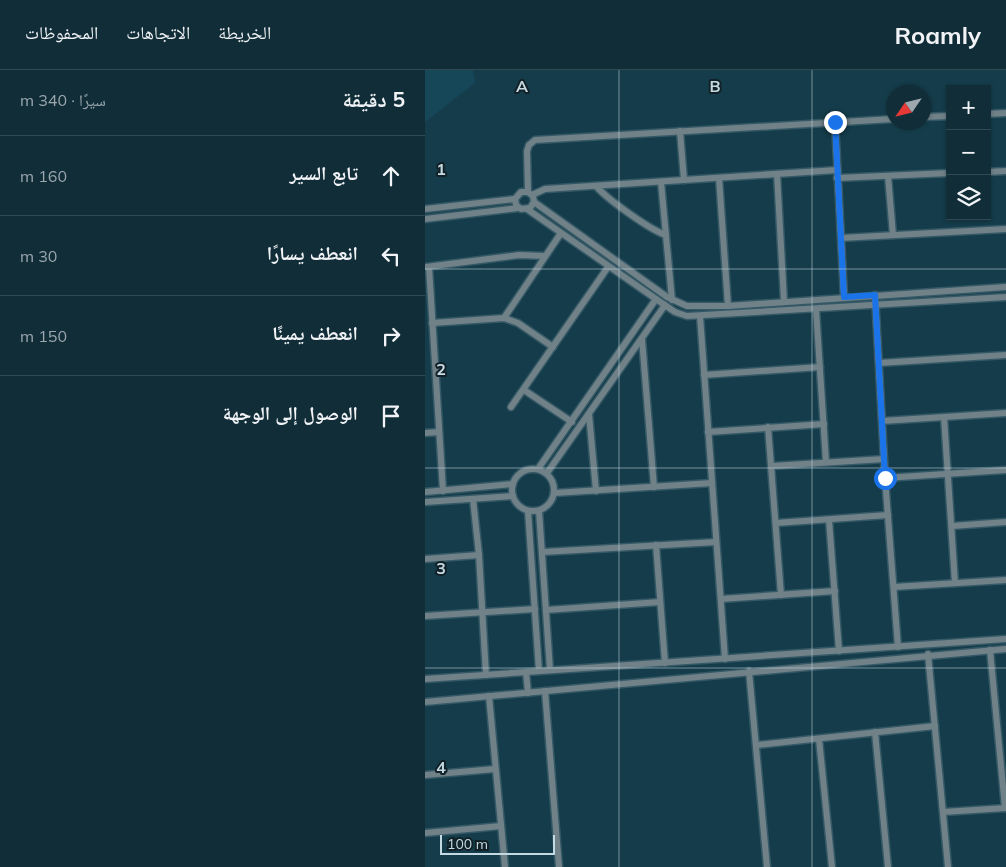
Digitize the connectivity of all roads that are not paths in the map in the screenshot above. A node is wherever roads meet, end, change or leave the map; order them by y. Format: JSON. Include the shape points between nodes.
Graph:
{"nodes":[{"id":1,"x":1006,"y":113,"type":"edge"},
{"id":2,"x":991,"y":114,"type":"edge"},
{"id":3,"x":946,"y":116,"type":"edge"},
{"id":4,"x":931,"y":117,"type":"edge"},
{"id":5,"x":886,"y":119,"type":"edge"},
{"id":6,"x":835,"y":122,"type":"junction"},
{"id":7,"x":680,"y":131,"type":"junction"},
{"id":8,"x":837,"y":170,"type":"junction"},
{"id":9,"x":1006,"y":171,"type":"edge"},
{"id":10,"x":991,"y":172,"type":"edge"},
{"id":11,"x":946,"y":173,"type":"edge"},
{"id":12,"x":777,"y":174,"type":"junction"},
{"id":13,"x":888,"y":176,"type":"junction"},
{"id":14,"x":719,"y":178,"type":"junction"},
{"id":15,"x":837,"y":178,"type":"junction"},
{"id":16,"x":684,"y":180,"type":"junction"},
{"id":17,"x":661,"y":182,"type":"junction"},
{"id":18,"x":596,"y":186,"type":"junction"},
{"id":19,"x":530,"y":193,"type":"junction"},
{"id":20,"x":515,"y":199,"type":"junction"},
{"id":21,"x":534,"y":202,"type":"junction"},
{"id":22,"x":476,"y":203,"type":"junction"},
{"id":23,"x":518,"y":208,"type":"junction"},
{"id":24,"x":425,"y":209,"type":"edge"},
{"id":25,"x":527,"y":210,"type":"junction"},
{"id":26,"x":477,"y":212,"type":"junction"},
{"id":27,"x":425,"y":219,"type":"edge"},
{"id":28,"x":1006,"y":229,"type":"edge"},
{"id":29,"x":561,"y":233,"type":"junction"},
{"id":30,"x":666,"y":235,"type":"junction"},
{"id":31,"x":893,"y":235,"type":"junction"},
{"id":32,"x":841,"y":238,"type":"junction"},
{"id":33,"x":545,"y":256,"type":"junction"},
{"id":34,"x":427,"y":267,"type":"edge"},
{"id":35,"x":608,"y":267,"type":"junction"},
{"id":36,"x":1006,"y":287,"type":"edge"},
{"id":37,"x":875,"y":295,"type":"junction"},
{"id":38,"x":844,"y":297,"type":"junction"},
{"id":39,"x":1006,"y":298,"type":"edge"},
{"id":40,"x":656,"y":299,"type":"junction"},
{"id":41,"x":671,"y":300,"type":"junction"},
{"id":42,"x":784,"y":301,"type":"junction"},
{"id":43,"x":665,"y":305,"type":"junction"},
{"id":44,"x":728,"y":306,"type":"junction"},
{"id":45,"x":876,"y":306,"type":"junction"},
{"id":46,"x":816,"y":309,"type":"junction"},
{"id":47,"x":700,"y":316,"type":"junction"},
{"id":48,"x":505,"y":318,"type":"junction"},
{"id":49,"x":432,"y":323,"type":"junction"},
{"id":50,"x":642,"y":338,"type":"junction"},
{"id":51,"x":553,"y":347,"type":"junction"},
{"id":52,"x":1006,"y":355,"type":"edge"},
{"id":53,"x":879,"y":363,"type":"junction"},
{"id":54,"x":820,"y":367,"type":"junction"},
{"id":55,"x":704,"y":375,"type":"junction"},
{"id":56,"x":524,"y":390,"type":"junction"},
{"id":57,"x":511,"y":408,"type":"dead end"},
{"id":58,"x":1006,"y":412,"type":"edge"},
{"id":59,"x":589,"y":414,"type":"junction"},
{"id":60,"x":944,"y":417,"type":"junction"},
{"id":61,"x":882,"y":421,"type":"junction"},
{"id":62,"x":572,"y":422,"type":"junction"},
{"id":63,"x":824,"y":424,"type":"junction"},
{"id":64,"x":768,"y":427,"type":"junction"},
{"id":65,"x":439,"y":432,"type":"junction"},
{"id":66,"x":709,"y":432,"type":"junction"},
{"id":67,"x":425,"y":433,"type":"edge"},
{"id":68,"x":884,"y":459,"type":"junction"},
{"id":69,"x":826,"y":462,"type":"junction"},
{"id":70,"x":772,"y":466,"type":"junction"},
{"id":71,"x":538,"y":469,"type":"junction"},
{"id":72,"x":1006,"y":470,"type":"edge"},
{"id":73,"x":547,"y":473,"type":"junction"},
{"id":74,"x":948,"y":474,"type":"junction"},
{"id":75,"x":885,"y":478,"type":"junction"},
{"id":76,"x":712,"y":483,"type":"junction"},
{"id":77,"x":513,"y":484,"type":"junction"},
{"id":78,"x":654,"y":487,"type":"junction"},
{"id":79,"x":443,"y":491,"type":"junction"},
{"id":80,"x":596,"y":491,"type":"junction"},
{"id":81,"x":425,"y":492,"type":"edge"},
{"id":82,"x":555,"y":493,"type":"junction"},
{"id":83,"x":513,"y":496,"type":"junction"},
{"id":84,"x":473,"y":499,"type":"junction"},
{"id":85,"x":425,"y":502,"type":"edge"},
{"id":86,"x":528,"y":511,"type":"junction"},
{"id":87,"x":539,"y":511,"type":"junction"},
{"id":88,"x":888,"y":515,"type":"junction"},
{"id":89,"x":829,"y":520,"type":"junction"},
{"id":90,"x":1006,"y":522,"type":"edge"},
{"id":91,"x":776,"y":523,"type":"junction"},
{"id":92,"x":952,"y":526,"type":"junction"},
{"id":93,"x":717,"y":542,"type":"junction"},
{"id":94,"x":656,"y":545,"type":"junction"},
{"id":95,"x":543,"y":552,"type":"junction"},
{"id":96,"x":479,"y":555,"type":"junction"},
{"id":97,"x":425,"y":559,"type":"edge"},
{"id":98,"x":1006,"y":580,"type":"edge"},
{"id":99,"x":955,"y":583,"type":"junction"},
{"id":100,"x":894,"y":587,"type":"junction"},
{"id":101,"x":835,"y":591,"type":"junction"},
{"id":102,"x":781,"y":595,"type":"junction"},
{"id":103,"x":721,"y":599,"type":"junction"},
{"id":104,"x":660,"y":602,"type":"junction"},
{"id":105,"x":535,"y":609,"type":"junction"},
{"id":106,"x":546,"y":610,"type":"junction"},
{"id":107,"x":483,"y":612,"type":"junction"},
{"id":108,"x":425,"y":616,"type":"edge"},
{"id":109,"x":1006,"y":639,"type":"edge"},
{"id":110,"x":898,"y":647,"type":"junction"},
{"id":111,"x":1006,"y":649,"type":"edge"},
{"id":112,"x":990,"y":650,"type":"junction"},
{"id":113,"x":839,"y":651,"type":"junction"},
{"id":114,"x":928,"y":654,"type":"junction"},
{"id":115,"x":725,"y":658,"type":"junction"},
{"id":116,"x":665,"y":663,"type":"junction"},
{"id":117,"x":550,"y":670,"type":"junction"},
{"id":118,"x":539,"y":671,"type":"junction"},
{"id":119,"x":749,"y":671,"type":"junction"},
{"id":120,"x":526,"y":672,"type":"junction"},
{"id":121,"x":486,"y":675,"type":"junction"},
{"id":122,"x":425,"y":679,"type":"edge"},
{"id":123,"x":545,"y":691,"type":"junction"},
{"id":124,"x":528,"y":693,"type":"junction"},
{"id":125,"x":489,"y":696,"type":"junction"},
{"id":126,"x":425,"y":702,"type":"edge"},
{"id":127,"x":935,"y":726,"type":"junction"},
{"id":128,"x":875,"y":732,"type":"junction"},
{"id":129,"x":819,"y":739,"type":"junction"},
{"id":130,"x":757,"y":745,"type":"junction"},
{"id":131,"x":495,"y":769,"type":"junction"},
{"id":132,"x":425,"y":775,"type":"edge"},
{"id":133,"x":1006,"y":808,"type":"edge"},
{"id":134,"x":943,"y":812,"type":"junction"},
{"id":135,"x":501,"y":826,"type":"junction"},
{"id":136,"x":425,"y":833,"type":"edge"},
{"id":137,"x":505,"y":867,"type":"edge"},
{"id":138,"x":559,"y":867,"type":"edge"},
{"id":139,"x":767,"y":867,"type":"edge"},
{"id":140,"x":832,"y":867,"type":"edge"},
{"id":141,"x":888,"y":867,"type":"edge"},
{"id":142,"x":948,"y":867,"type":"edge"}],
"edges":[{"from":1,"to":2,"type":"street"},
{"from":3,"to":4,"type":"street"},
{"from":5,"to":6,"type":"street"},
{"from":6,"to":7,"type":"street"},
{"from":6,"to":8,"type":"street"},
{"from":7,"to":16,"type":"street"},
{"from":7,"to":19,"type":"street","via":[[535,140],[527,151]]},
{"from":8,"to":12,"type":"street"},
{"from":8,"to":15,"type":"street"},
{"from":9,"to":10,"type":"street"},
{"from":11,"to":13,"type":"street"},
{"from":12,"to":14,"type":"street"},
{"from":12,"to":42,"type":"street"},
{"from":13,"to":15,"type":"street"},
{"from":13,"to":31,"type":"street"},
{"from":14,"to":16,"type":"street"},
{"from":14,"to":44,"type":"street"},
{"from":15,"to":32,"type":"street"},
{"from":16,"to":17,"type":"street"},
{"from":17,"to":18,"type":"street"},
{"from":17,"to":30,"type":"street"},
{"from":18,"to":19,"type":"street"},
{"from":18,"to":30,"type":"street"},
{"from":19,"to":20,"type":"street","via":[[521,192]]},
{"from":19,"to":21,"type":"street"},
{"from":20,"to":22,"type":"street"},
{"from":20,"to":23,"type":"street"},
{"from":21,"to":25,"type":"street"},
{"from":21,"to":41,"type":"street"},
{"from":22,"to":24,"type":"street"},
{"from":22,"to":26,"type":"street"},
{"from":23,"to":25,"type":"street"},
{"from":23,"to":26,"type":"street"},
{"from":25,"to":29,"type":"street"},
{"from":26,"to":27,"type":"street"},
{"from":28,"to":31,"type":"street"},
{"from":29,"to":33,"type":"street"},
{"from":29,"to":35,"type":"street"},
{"from":30,"to":41,"type":"street"},
{"from":31,"to":32,"type":"street"},
{"from":32,"to":38,"type":"street"},
{"from":33,"to":34,"type":"street","via":[[519,255]]},
{"from":33,"to":48,"type":"street"},
{"from":34,"to":49,"type":"street"},
{"from":35,"to":40,"type":"street"},
{"from":35,"to":51,"type":"street"},
{"from":36,"to":37,"type":"street"},
{"from":37,"to":38,"type":"street"},
{"from":37,"to":45,"type":"street"},
{"from":38,"to":42,"type":"street"},
{"from":39,"to":45,"type":"street"},
{"from":40,"to":43,"type":"street"},
{"from":40,"to":62,"type":"street"},
{"from":41,"to":44,"type":"street","via":[[693,307]]},
{"from":42,"to":44,"type":"street"},
{"from":43,"to":47,"type":"street","via":[[681,314]]},
{"from":43,"to":50,"type":"street"},
{"from":45,"to":46,"type":"street"},
{"from":45,"to":53,"type":"street"},
{"from":46,"to":47,"type":"street"},
{"from":46,"to":54,"type":"street"},
{"from":47,"to":55,"type":"street"},
{"from":48,"to":49,"type":"street"},
{"from":48,"to":51,"type":"street"},
{"from":49,"to":65,"type":"street"},
{"from":50,"to":59,"type":"street"},
{"from":50,"to":78,"type":"street"},
{"from":51,"to":56,"type":"street"},
{"from":52,"to":53,"type":"street"},
{"from":53,"to":61,"type":"street"},
{"from":54,"to":55,"type":"street"},
{"from":54,"to":63,"type":"street"},
{"from":55,"to":66,"type":"street"},
{"from":56,"to":57,"type":"street"},
{"from":56,"to":62,"type":"street"},
{"from":58,"to":60,"type":"street"},
{"from":59,"to":73,"type":"street"},
{"from":59,"to":80,"type":"street"},
{"from":60,"to":61,"type":"street"},
{"from":60,"to":74,"type":"street"},
{"from":61,"to":68,"type":"street"},
{"from":62,"to":71,"type":"street"},
{"from":63,"to":64,"type":"street"},
{"from":63,"to":69,"type":"street"},
{"from":64,"to":66,"type":"street"},
{"from":64,"to":70,"type":"street"},
{"from":65,"to":67,"type":"street"},
{"from":65,"to":79,"type":"street"},
{"from":66,"to":76,"type":"street"},
{"from":68,"to":69,"type":"street"},
{"from":68,"to":75,"type":"street"},
{"from":69,"to":70,"type":"street"},
{"from":70,"to":91,"type":"street"},
{"from":71,"to":73,"type":"street"},
{"from":71,"to":77,"type":"street","via":[[520,473]]},
{"from":72,"to":74,"type":"street"},
{"from":73,"to":82,"type":"street"},
{"from":74,"to":75,"type":"street"},
{"from":74,"to":92,"type":"street"},
{"from":75,"to":88,"type":"street"},
{"from":76,"to":78,"type":"street"},
{"from":76,"to":93,"type":"street"},
{"from":77,"to":79,"type":"street"},
{"from":77,"to":83,"type":"street"},
{"from":78,"to":80,"type":"street"},
{"from":79,"to":81,"type":"street"},
{"from":80,"to":82,"type":"street"},
{"from":82,"to":87,"type":"street","via":[[548,506]]},
{"from":83,"to":84,"type":"street"},
{"from":83,"to":86,"type":"street","via":[[520,507]]},
{"from":84,"to":85,"type":"street"},
{"from":84,"to":96,"type":"street"},
{"from":86,"to":87,"type":"street"},
{"from":86,"to":105,"type":"street"},
{"from":87,"to":95,"type":"street"},
{"from":88,"to":89,"type":"street"},
{"from":88,"to":100,"type":"street"},
{"from":89,"to":91,"type":"street"},
{"from":89,"to":101,"type":"street"},
{"from":90,"to":92,"type":"street"},
{"from":91,"to":102,"type":"street"},
{"from":92,"to":99,"type":"street"},
{"from":93,"to":94,"type":"street"},
{"from":93,"to":103,"type":"street"},
{"from":94,"to":95,"type":"street"},
{"from":94,"to":104,"type":"street"},
{"from":95,"to":106,"type":"street"},
{"from":96,"to":97,"type":"street"},
{"from":96,"to":107,"type":"street"},
{"from":98,"to":99,"type":"street"},
{"from":99,"to":100,"type":"street"},
{"from":100,"to":110,"type":"street"},
{"from":101,"to":102,"type":"street"},
{"from":101,"to":113,"type":"street"},
{"from":102,"to":103,"type":"street"},
{"from":103,"to":115,"type":"street"},
{"from":104,"to":106,"type":"street"},
{"from":104,"to":116,"type":"street"},
{"from":105,"to":107,"type":"street"},
{"from":105,"to":118,"type":"street"},
{"from":106,"to":117,"type":"street"},
{"from":107,"to":108,"type":"street"},
{"from":107,"to":121,"type":"street"},
{"from":109,"to":110,"type":"street"},
{"from":110,"to":113,"type":"street"},
{"from":111,"to":112,"type":"street"},
{"from":112,"to":114,"type":"street"},
{"from":112,"to":133,"type":"street"},
{"from":113,"to":115,"type":"street"},
{"from":114,"to":119,"type":"street"},
{"from":114,"to":127,"type":"street"},
{"from":115,"to":116,"type":"street"},
{"from":116,"to":117,"type":"street"},
{"from":117,"to":118,"type":"street"},
{"from":118,"to":120,"type":"street"},
{"from":119,"to":123,"type":"street"},
{"from":119,"to":130,"type":"street"},
{"from":120,"to":121,"type":"street"},
{"from":120,"to":124,"type":"street"},
{"from":121,"to":122,"type":"street"},
{"from":123,"to":124,"type":"street"},
{"from":123,"to":138,"type":"street"},
{"from":124,"to":125,"type":"street"},
{"from":125,"to":126,"type":"street"},
{"from":125,"to":131,"type":"street"},
{"from":127,"to":128,"type":"street"},
{"from":127,"to":134,"type":"street"},
{"from":128,"to":129,"type":"street"},
{"from":128,"to":141,"type":"street"},
{"from":129,"to":130,"type":"street"},
{"from":129,"to":140,"type":"street"},
{"from":130,"to":139,"type":"street"},
{"from":131,"to":132,"type":"street"},
{"from":131,"to":135,"type":"street"},
{"from":133,"to":134,"type":"street"},
{"from":134,"to":142,"type":"street"},
{"from":135,"to":136,"type":"street"},
{"from":135,"to":137,"type":"street"}]}
